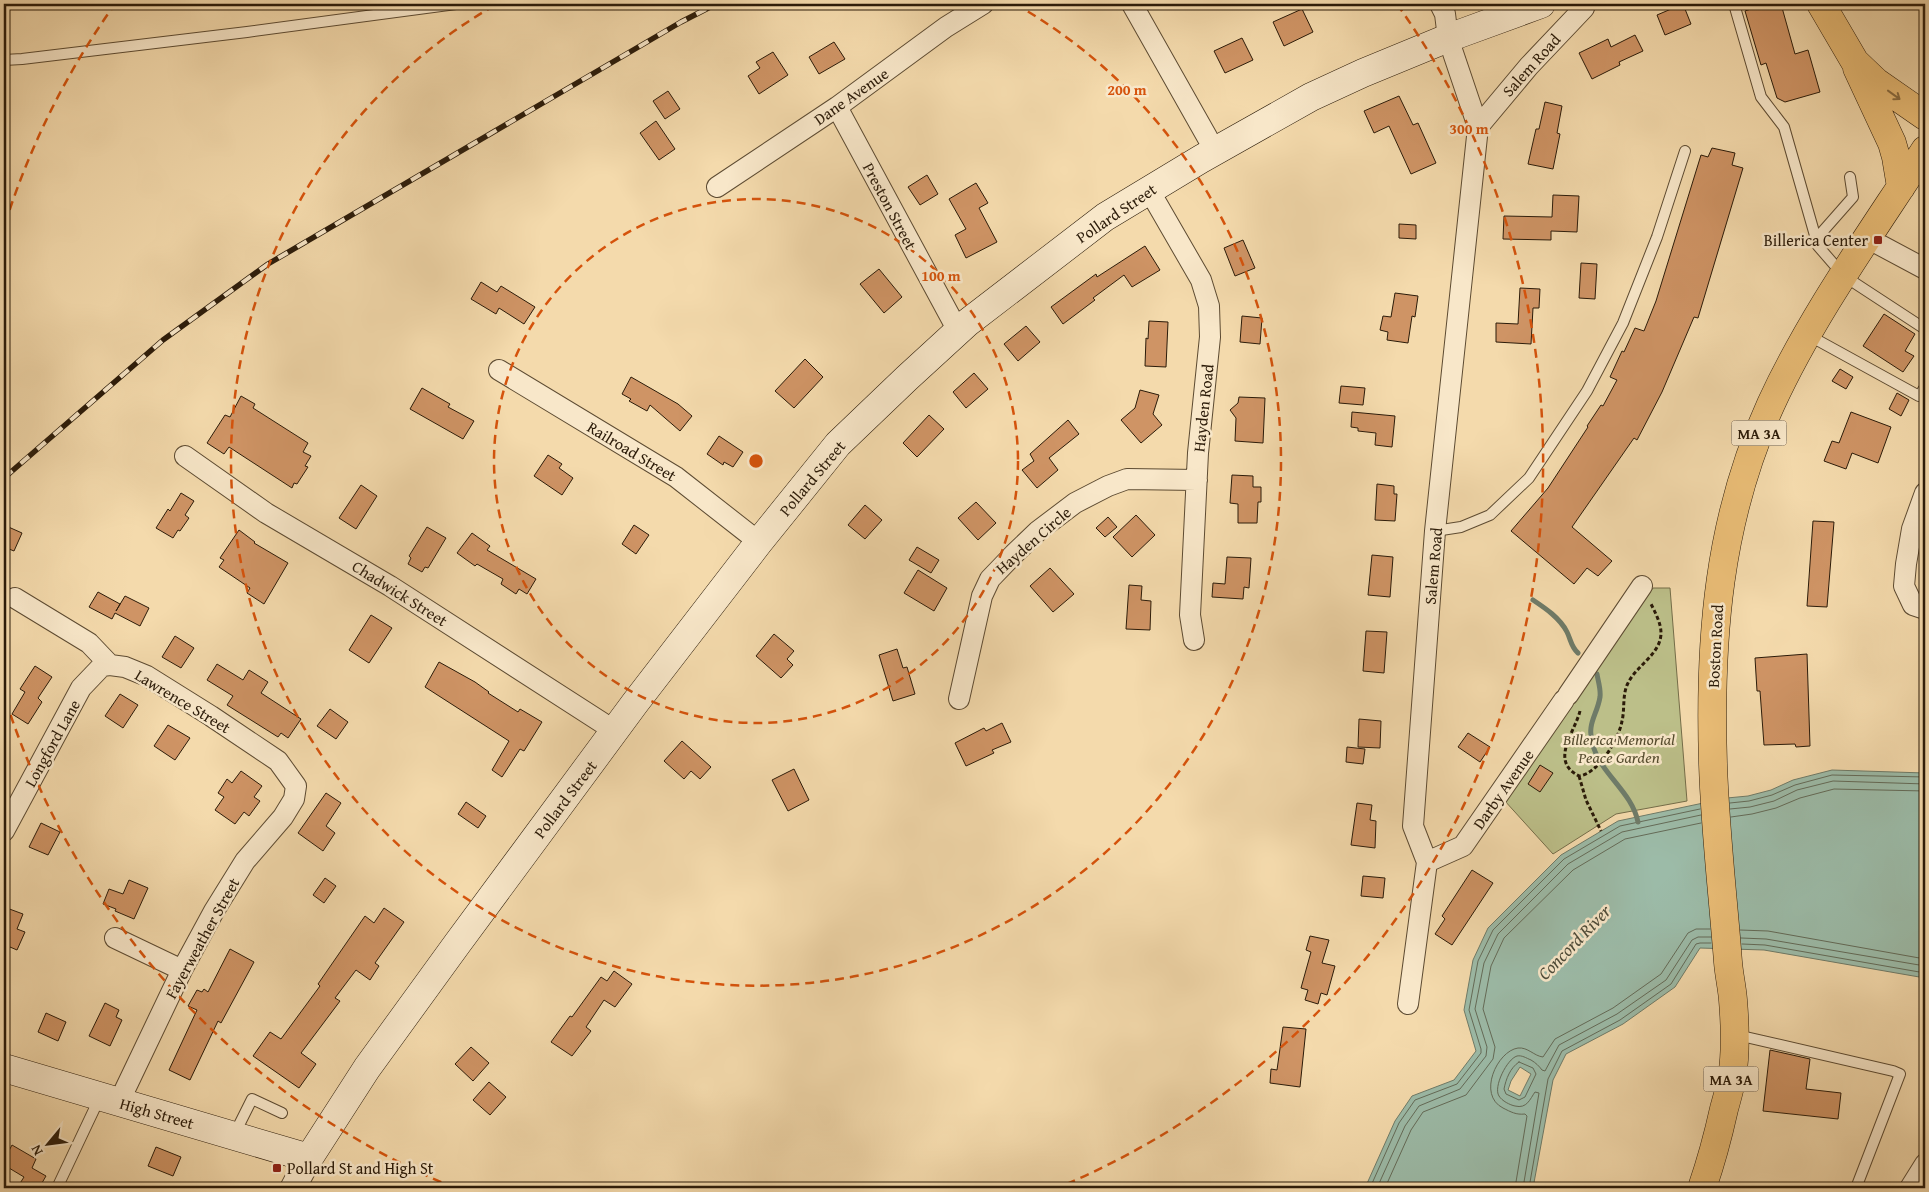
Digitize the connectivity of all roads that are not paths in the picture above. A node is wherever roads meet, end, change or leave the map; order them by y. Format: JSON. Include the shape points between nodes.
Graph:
{"nodes":[{"id":1,"x":456,"y":4,"type":"edge"},
{"id":2,"x":983,"y":4,"type":"edge"},
{"id":3,"x":1132,"y":4,"type":"edge"},
{"id":4,"x":1440,"y":4,"type":"edge"},
{"id":5,"x":1541,"y":4,"type":"edge"},
{"id":6,"x":1585,"y":4,"type":"edge"},
{"id":7,"x":1734,"y":4,"type":"edge"},
{"id":8,"x":1821,"y":4,"type":"edge"},
{"id":9,"x":1448,"y":38,"type":"junction"},
{"id":10,"x":4,"y":60,"type":"edge"},
{"id":11,"x":1855,"y":62,"type":"junction"},
{"id":12,"x":837,"y":107,"type":"junction"},
{"id":13,"x":1925,"y":116,"type":"edge"},
{"id":14,"x":1478,"y":127,"type":"junction"},
{"id":15,"x":1925,"y":150,"type":"edge"},
{"id":16,"x":1215,"y":151,"type":"junction"},
{"id":17,"x":1685,"y":151,"type":"dead end"},
{"id":18,"x":1850,"y":177,"type":"dead end"},
{"id":19,"x":717,"y":187,"type":"dead end"},
{"id":20,"x":1901,"y":187,"type":"junction"},
{"id":21,"x":1149,"y":190,"type":"junction"},
{"id":22,"x":1867,"y":238,"type":"junction"},
{"id":23,"x":1816,"y":239,"type":"junction"},
{"id":24,"x":1925,"y":269,"type":"edge"},
{"id":25,"x":1844,"y":276,"type":"junction"},
{"id":26,"x":1925,"y":329,"type":"edge"},
{"id":27,"x":958,"y":331,"type":"junction"},
{"id":28,"x":1808,"y":334,"type":"junction"},
{"id":29,"x":499,"y":370,"type":"dead end"},
{"id":30,"x":1925,"y":387,"type":"edge"},
{"id":31,"x":185,"y":456,"type":"dead end"},
{"id":32,"x":1197,"y":480,"type":"junction"},
{"id":33,"x":1925,"y":493,"type":"edge"},
{"id":34,"x":1436,"y":531,"type":"junction"},
{"id":35,"x":759,"y":542,"type":"junction"},
{"id":36,"x":1640,"y":589,"type":"road end"},
{"id":37,"x":16,"y":598,"type":"dead end"},
{"id":38,"x":1925,"y":609,"type":"edge"},
{"id":39,"x":1194,"y":640,"type":"dead end"},
{"id":40,"x":110,"y":665,"type":"junction"},
{"id":41,"x":959,"y":699,"type":"dead end"},
{"id":42,"x":615,"y":732,"type":"junction"},
{"id":43,"x":294,"y":782,"type":"joint"},
{"id":44,"x":4,"y":830,"type":"edge"},
{"id":45,"x":1428,"y":862,"type":"junction"},
{"id":46,"x":115,"y":938,"type":"dead end"},
{"id":47,"x":182,"y":970,"type":"junction"},
{"id":48,"x":1408,"y":1004,"type":"dead end"},
{"id":49,"x":1734,"y":1035,"type":"junction"},
{"id":50,"x":4,"y":1068,"type":"edge"},
{"id":51,"x":110,"y":1099,"type":"junction"},
{"id":52,"x":282,"y":1113,"type":"dead end"},
{"id":53,"x":234,"y":1136,"type":"junction"},
{"id":54,"x":309,"y":1158,"type":"junction"},
{"id":55,"x":1925,"y":1164,"type":"edge"},
{"id":56,"x":57,"y":1188,"type":"edge"},
{"id":57,"x":293,"y":1188,"type":"edge"},
{"id":58,"x":1702,"y":1188,"type":"edge"},
{"id":59,"x":1856,"y":1188,"type":"edge"},
{"id":60,"x":1910,"y":1188,"type":"edge"}],
"edges":[{"from":1,"to":10,"type":"lane"},
{"from":2,"to":12,"type":"street","name":"Dane Avenue","via":[[946,27]]},
{"from":3,"to":16,"type":"street"},
{"from":4,"to":9,"type":"street","name":"Salem Road","via":[[1445,14]]},
{"from":5,"to":9,"type":"main road","name":"Pollard Street"},
{"from":6,"to":14,"type":"street","name":"Salem Road"},
{"from":7,"to":23,"type":"lane","via":[[1762,96],[1784,127]]},
{"from":8,"to":11,"type":"main road"},
{"from":9,"to":14,"type":"street","name":"Salem Road"},
{"from":9,"to":16,"type":"main road","name":"Pollard Street","via":[[1311,97]]},
{"from":11,"to":13,"type":"main road","one_way":true,"via":[[1876,82]]},
{"from":11,"to":20,"type":"main road","via":[[1892,143]]},
{"from":12,"to":19,"type":"street","name":"Dane Avenue"},
{"from":12,"to":27,"type":"street","name":"Preston Street"},
{"from":14,"to":34,"type":"street","name":"Salem Road"},
{"from":15,"to":20,"type":"main road","name":"Boston Road","number":"MA 3A"},
{"from":16,"to":21,"type":"main road","name":"Pollard Street"},
{"from":17,"to":34,"type":"lane","via":[[1657,237],[1623,323],[1587,391],[1529,478],[1490,515],[1460,527]]},
{"from":18,"to":23,"type":"lane","via":[[1853,197]]},
{"from":20,"to":22,"type":"main road","name":"Boston Road","number":"MA 3A"},
{"from":21,"to":27,"type":"main road","name":"Pollard Street","via":[[1098,223]]},
{"from":21,"to":32,"type":"street","name":"Hayden Road","via":[[1202,280],[1209,306],[1210,337]]},
{"from":22,"to":24,"type":"street"},
{"from":22,"to":25,"type":"main road","name":"Boston Road","number":"MA 3A"},
{"from":23,"to":25,"type":"lane","via":[[1818,246]]},
{"from":25,"to":26,"type":"lane"},
{"from":25,"to":28,"type":"main road","name":"Boston Road","number":"MA 3A"},
{"from":27,"to":35,"type":"main road","name":"Pollard Street","via":[[838,444]]},
{"from":28,"to":30,"type":"lane","via":[[1919,396]]},
{"from":28,"to":49,"type":"main road","name":"Boston Road","number":"MA 3A","via":[[1759,432],[1728,531],[1720,578],[1713,650],[1713,766]]},
{"from":29,"to":35,"type":"street","name":"Railroad Street","via":[[676,477]]},
{"from":31,"to":42,"type":"street","name":"Chadwick Street","via":[[266,513],[390,586]]},
{"from":32,"to":39,"type":"street","name":"Hayden Road","via":[[1190,615]]},
{"from":32,"to":41,"type":"street","name":"Hayden Circle","via":[[1127,479],[1108,486],[1075,503],[1014,554],[990,578],[982,596]]},
{"from":33,"to":38,"type":"street","via":[[1912,529],[1904,586],[1913,605]]},
{"from":34,"to":45,"type":"street","name":"Salem Road","via":[[1412,826]]},
{"from":35,"to":42,"type":"main road","name":"Pollard Street"},
{"from":36,"to":45,"type":"street","name":"Darby Avenue","via":[[1463,846]]},
{"from":37,"to":40,"type":"street","via":[[89,643]]},
{"from":40,"to":43,"type":"street","name":"Lawrence Street","via":[[147,676],[211,716],[278,761]]},
{"from":40,"to":44,"type":"street","name":"Longford Lane","via":[[102,666],[81,688]]},
{"from":42,"to":54,"type":"main road","name":"Pollard Street","via":[[368,1068]]},
{"from":43,"to":47,"type":"street","name":"Fayerweather Street","via":[[294,799],[245,862],[214,910]]},
{"from":45,"to":48,"type":"street"},
{"from":46,"to":47,"type":"street"},
{"from":47,"to":51,"type":"street","name":"Fayerweather Street"},
{"from":49,"to":58,"type":"main road","name":"Boston Road","number":"MA 3A","via":[[1732,1076],[1713,1158]]},
{"from":49,"to":59,"type":"lane","via":[[1900,1074]]},
{"from":50,"to":51,"type":"main road","name":"High Street"},
{"from":51,"to":53,"type":"main road","name":"High Street"},
{"from":51,"to":56,"type":"lane"},
{"from":52,"to":53,"type":"lane","via":[[252,1099]]},
{"from":53,"to":54,"type":"main road","name":"High Street"},
{"from":54,"to":57,"type":"street","name":"Pollard Street"},
{"from":55,"to":60,"type":"street"}]}
